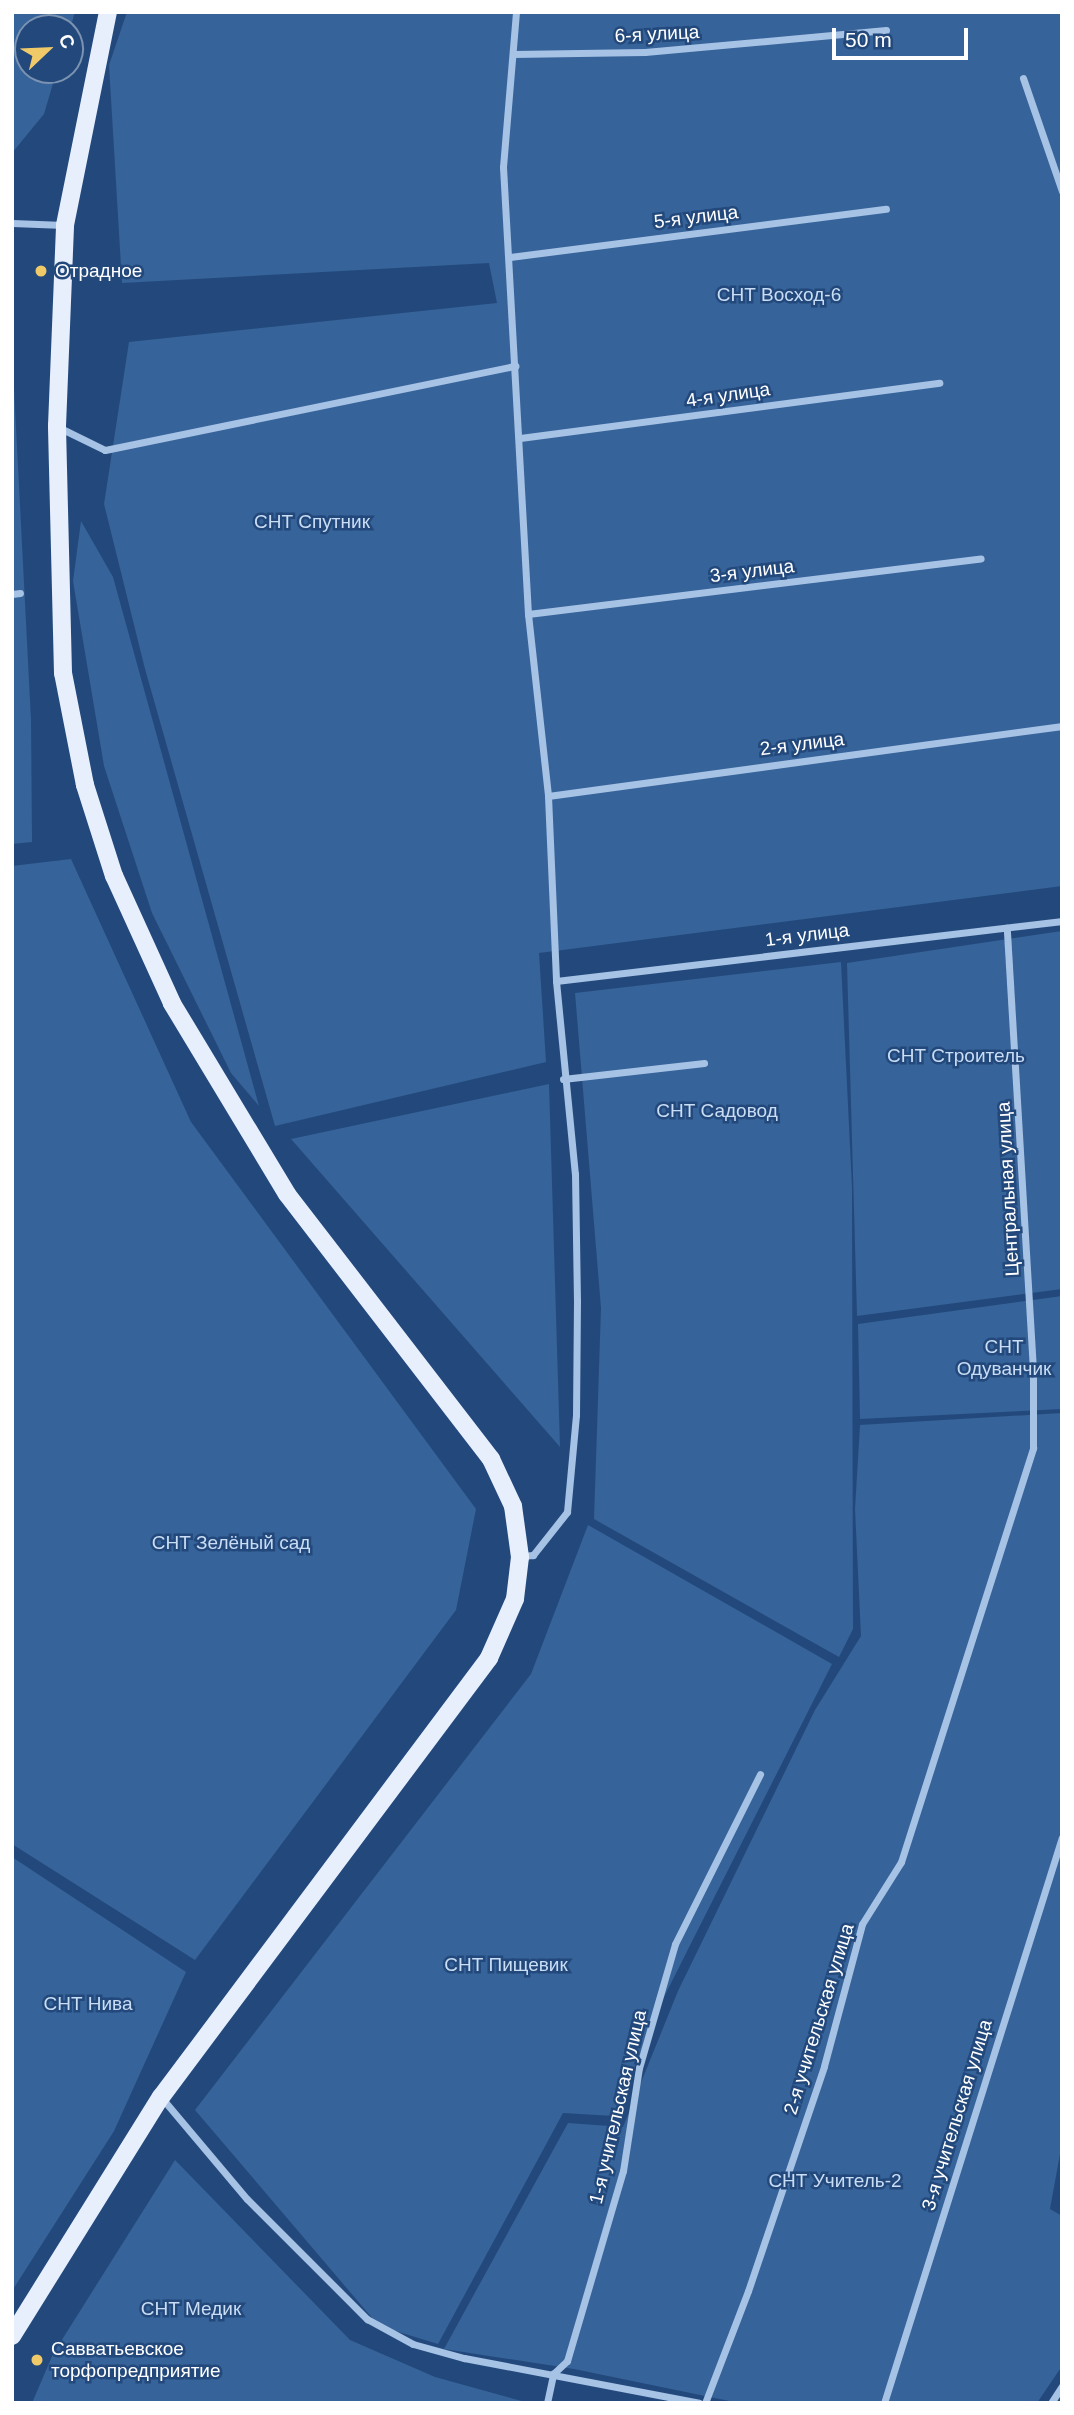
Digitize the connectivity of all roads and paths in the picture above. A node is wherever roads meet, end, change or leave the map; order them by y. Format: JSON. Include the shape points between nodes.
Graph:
{"nodes":[{"id":1,"x":108,"y":12,"type":"edge"},
{"id":2,"x":516,"y":12,"type":"edge"},
{"id":3,"x":886,"y":30,"type":"dead end"},
{"id":4,"x":513,"y":54,"type":"junction"},
{"id":5,"x":1023,"y":78,"type":"dead end"},
{"id":6,"x":1062,"y":191,"type":"edge"},
{"id":7,"x":886,"y":209,"type":"dead end"},
{"id":8,"x":12,"y":223,"type":"edge"},
{"id":9,"x":65,"y":225,"type":"junction"},
{"id":10,"x":510,"y":257,"type":"junction"},
{"id":11,"x":516,"y":366,"type":"junction"},
{"id":12,"x":939,"y":383,"type":"dead end"},
{"id":13,"x":57,"y":426,"type":"junction"},
{"id":14,"x":520,"y":439,"type":"junction"},
{"id":15,"x":981,"y":558,"type":"dead end"},
{"id":16,"x":527,"y":614,"type":"junction"},
{"id":17,"x":1062,"y":726,"type":"edge"},
{"id":18,"x":548,"y":796,"type":"junction"},
{"id":19,"x":1062,"y":921,"type":"edge"},
{"id":20,"x":1007,"y":928,"type":"junction"},
{"id":21,"x":556,"y":981,"type":"junction"},
{"id":22,"x":704,"y":1063,"type":"dead end"},
{"id":23,"x":563,"y":1079,"type":"junction"},
{"id":24,"x":1033,"y":1448,"type":"joint"},
{"id":25,"x":520,"y":1557,"type":"junction"},
{"id":26,"x":760,"y":1774,"type":"dead end"},
{"id":27,"x":1062,"y":1837,"type":"edge"},
{"id":28,"x":161,"y":2097,"type":"junction"},
{"id":29,"x":12,"y":2336,"type":"edge"},
{"id":30,"x":553,"y":2374,"type":"junction"},
{"id":31,"x":1062,"y":2386,"type":"edge"},
{"id":32,"x":547,"y":2403,"type":"edge"},
{"id":33,"x":699,"y":2403,"type":"edge"},
{"id":34,"x":705,"y":2403,"type":"edge"},
{"id":35,"x":884,"y":2403,"type":"edge"},
{"id":36,"x":1051,"y":2403,"type":"edge"}],
"edges":[{"from":1,"to":9,"type":"main road"},
{"from":2,"to":4,"type":"street"},
{"from":3,"to":4,"type":"street","name":"6-я улица","via":[[645,52]]},
{"from":4,"to":10,"type":"street","via":[[503,167]]},
{"from":5,"to":6,"type":"street"},
{"from":7,"to":10,"type":"street","name":"5-я улица"},
{"from":8,"to":9,"type":"street"},
{"from":9,"to":13,"type":"main road"},
{"from":10,"to":11,"type":"street"},
{"from":11,"to":13,"type":"street","via":[[105,450]]},
{"from":11,"to":14,"type":"street"},
{"from":12,"to":14,"type":"street","name":"4-я улица"},
{"from":13,"to":25,"type":"main road","via":[[63,673],[85,785],[114,876],[172,1003],[265,1159],[491,1459],[513,1506]]},
{"from":14,"to":16,"type":"street"},
{"from":15,"to":16,"type":"street","name":"3-я улица"},
{"from":16,"to":18,"type":"street"},
{"from":17,"to":18,"type":"street","name":"2-я улица"},
{"from":18,"to":21,"type":"street"},
{"from":19,"to":20,"type":"street","name":"1-я улица"},
{"from":20,"to":21,"type":"street","name":"1-я улица"},
{"from":20,"to":24,"type":"street","name":"Центральная улица","via":[[1034,1370]]},
{"from":21,"to":23,"type":"street"},
{"from":22,"to":23,"type":"street"},
{"from":23,"to":25,"type":"street","via":[[575,1174],[574,1429],[567,1511],[533,1555]]},
{"from":24,"to":34,"type":"street","name":"2-я учительская улица","via":[[901,1862],[862,1924],[824,2066]]},
{"from":25,"to":28,"type":"main road","via":[[512,1609],[489,1658]]},
{"from":26,"to":30,"type":"street","name":"1-я учительская улица","via":[[675,1944],[639,2068],[623,2171],[567,2361]]},
{"from":27,"to":35,"type":"street","name":"3-я учительская улица"},
{"from":28,"to":29,"type":"main road"},
{"from":28,"to":30,"type":"street","via":[[247,2199],[368,2319],[413,2344]]},
{"from":30,"to":32,"type":"street"},
{"from":30,"to":33,"type":"street"},
{"from":31,"to":36,"type":"street"}]}
